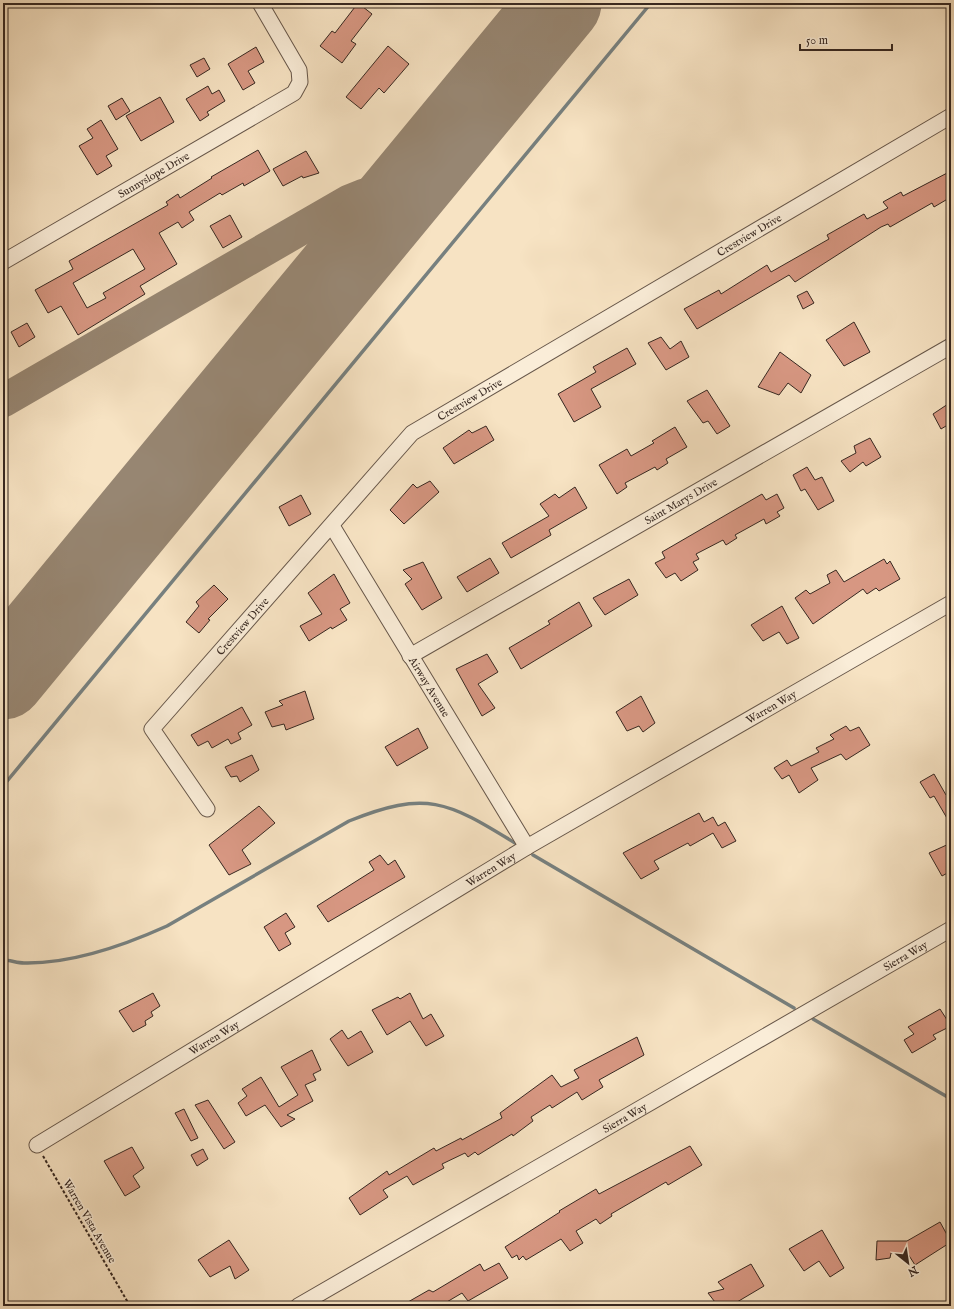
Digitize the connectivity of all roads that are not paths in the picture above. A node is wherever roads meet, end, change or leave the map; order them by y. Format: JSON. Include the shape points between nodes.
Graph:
{"nodes":[{"id":1,"x":260,"y":3,"type":"edge"},
{"id":2,"x":951,"y":116,"type":"edge"},
{"id":3,"x":3,"y":262,"type":"edge"},
{"id":4,"x":951,"y":346,"type":"edge"},
{"id":5,"x":332,"y":526,"type":"junction"},
{"id":6,"x":951,"y":602,"type":"edge"},
{"id":7,"x":410,"y":656,"type":"junction"},
{"id":8,"x":207,"y":809,"type":"dead end"},
{"id":9,"x":526,"y":847,"type":"junction"},
{"id":10,"x":951,"y":929,"type":"edge"},
{"id":11,"x":37,"y":1144,"type":"road end"},
{"id":12,"x":298,"y":1306,"type":"edge"}],
"edges":[{"from":1,"to":3,"type":"street","name":"Sunnyslope Drive","via":[[299,70],[300,82],[294,93]]},
{"from":2,"to":5,"type":"street","name":"Crestview Drive","via":[[412,433]]},
{"from":4,"to":7,"type":"street","name":"Saint Marys Drive"},
{"from":5,"to":7,"type":"street","name":"Airway Avenue"},
{"from":5,"to":8,"type":"street","name":"Crestview Drive","via":[[152,729]]},
{"from":6,"to":9,"type":"street","name":"Warren Way"},
{"from":7,"to":9,"type":"street","name":"Airway Avenue"},
{"from":9,"to":11,"type":"street","name":"Warren Way"},
{"from":10,"to":12,"type":"street","name":"Sierra Way"}]}
